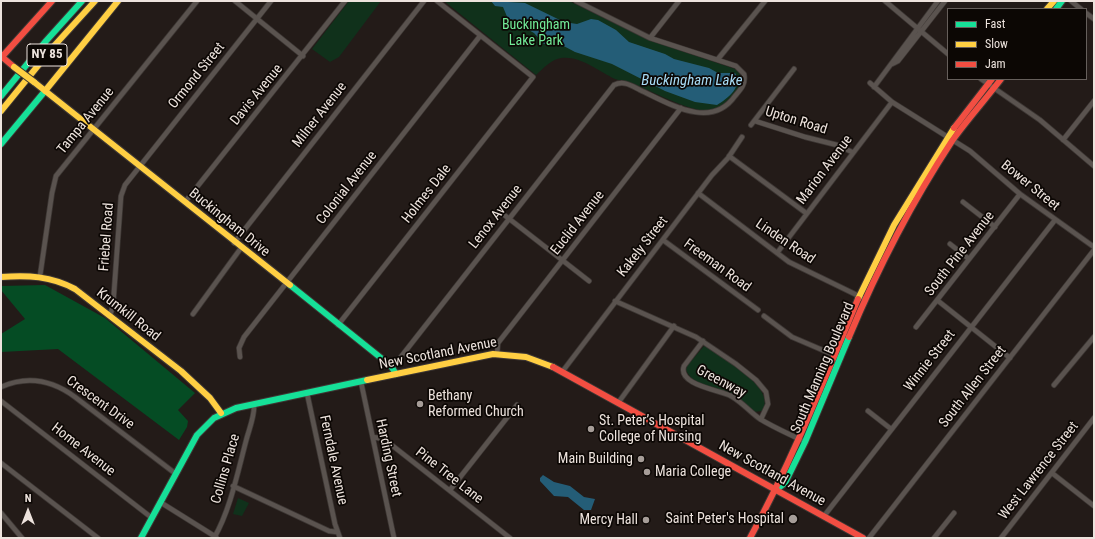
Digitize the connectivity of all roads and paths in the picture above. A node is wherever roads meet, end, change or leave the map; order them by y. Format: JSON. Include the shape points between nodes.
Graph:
{"nodes":[{"id":1,"x":52,"y":1,"type":"edge"},
{"id":2,"x":82,"y":1,"type":"edge"},
{"id":3,"x":95,"y":1,"type":"edge"},
{"id":4,"x":118,"y":1,"type":"edge"},
{"id":5,"x":197,"y":1,"type":"edge"},
{"id":6,"x":235,"y":1,"type":"edge"},
{"id":7,"x":271,"y":1,"type":"edge"},
{"id":8,"x":345,"y":1,"type":"edge"},
{"id":9,"x":424,"y":1,"type":"edge"},
{"id":10,"x":437,"y":1,"type":"edge"},
{"id":11,"x":576,"y":1,"type":"edge"},
{"id":12,"x":679,"y":1,"type":"edge"},
{"id":13,"x":765,"y":1,"type":"edge"},
{"id":14,"x":885,"y":1,"type":"edge"},
{"id":15,"x":938,"y":1,"type":"edge"},
{"id":16,"x":945,"y":1,"type":"edge"},
{"id":17,"x":1071,"y":1,"type":"edge"},
{"id":18,"x":1080,"y":8,"type":"edge"},
{"id":19,"x":257,"y":19,"type":"junction"},
{"id":20,"x":916,"y":29,"type":"junction"},
{"id":21,"x":920,"y":32,"type":"junction"},
{"id":22,"x":480,"y":36,"type":"junction"},
{"id":23,"x":650,"y":38,"type":"junction"},
{"id":24,"x":947,"y":53,"type":"edge"},
{"id":25,"x":303,"y":56,"type":"junction"},
{"id":26,"x":1,"y":57,"type":"edge"},
{"id":27,"x":718,"y":59,"type":"junction"},
{"id":28,"x":892,"y":64,"type":"junction"},
{"id":29,"x":794,"y":69,"type":"dead end"},
{"id":30,"x":870,"y":84,"type":"dead end"},
{"id":31,"x":991,"y":84,"type":"edge"},
{"id":32,"x":874,"y":87,"type":"junction"},
{"id":33,"x":45,"y":91,"type":"junction"},
{"id":34,"x":1,"y":96,"type":"edge"},
{"id":35,"x":1094,"y":101,"type":"edge"},
{"id":36,"x":892,"y":102,"type":"junction"},
{"id":37,"x":681,"y":108,"type":"junction"},
{"id":38,"x":1,"y":111,"type":"edge"},
{"id":39,"x":755,"y":121,"type":"junction"},
{"id":40,"x":751,"y":125,"type":"dead end"},
{"id":41,"x":93,"y":128,"type":"junction"},
{"id":42,"x":742,"y":137,"type":"dead end"},
{"id":43,"x":951,"y":139,"type":"junction"},
{"id":44,"x":1063,"y":140,"type":"junction"},
{"id":45,"x":1,"y":144,"type":"edge"},
{"id":46,"x":852,"y":152,"type":"junction"},
{"id":47,"x":729,"y":156,"type":"junction"},
{"id":48,"x":139,"y":165,"type":"junction"},
{"id":49,"x":1094,"y":166,"type":"edge"},
{"id":50,"x":921,"y":186,"type":"junction"},
{"id":51,"x":698,"y":193,"type":"junction"},
{"id":52,"x":1020,"y":194,"type":"junction"},
{"id":53,"x":185,"y":202,"type":"junction"},
{"id":54,"x":963,"y":202,"type":"dead end"},
{"id":55,"x":806,"y":213,"type":"junction"},
{"id":56,"x":503,"y":214,"type":"dead end"},
{"id":57,"x":509,"y":219,"type":"junction"},
{"id":58,"x":1055,"y":220,"type":"junction"},
{"id":59,"x":894,"y":225,"type":"junction"},
{"id":60,"x":995,"y":227,"type":"junction"},
{"id":61,"x":901,"y":228,"type":"junction"},
{"id":62,"x":663,"y":240,"type":"junction"},
{"id":63,"x":234,"y":242,"type":"junction"},
{"id":64,"x":950,"y":244,"type":"dead end"},
{"id":65,"x":241,"y":248,"type":"junction"},
{"id":66,"x":1094,"y":249,"type":"edge"},
{"id":67,"x":885,"y":250,"type":"junction"},
{"id":68,"x":777,"y":253,"type":"junction"},
{"id":69,"x":969,"y":259,"type":"junction"},
{"id":70,"x":563,"y":260,"type":"junction"},
{"id":71,"x":40,"y":276,"type":"junction"},
{"id":72,"x":1,"y":277,"type":"edge"},
{"id":73,"x":589,"y":281,"type":"dead end"},
{"id":74,"x":286,"y":283,"type":"junction"},
{"id":75,"x":859,"y":296,"type":"junction"},
{"id":76,"x":866,"y":299,"type":"junction"},
{"id":77,"x":937,"y":300,"type":"junction"},
{"id":78,"x":615,"y":301,"type":"junction"},
{"id":79,"x":758,"y":310,"type":"dead end"},
{"id":80,"x":193,"y":314,"type":"dead end"},
{"id":81,"x":110,"y":315,"type":"junction"},
{"id":82,"x":764,"y":316,"type":"dead end"},
{"id":83,"x":338,"y":325,"type":"junction"},
{"id":84,"x":674,"y":326,"type":"junction"},
{"id":85,"x":916,"y":327,"type":"dead end"},
{"id":86,"x":971,"y":327,"type":"junction"},
{"id":87,"x":1094,"y":337,"type":"edge"},
{"id":88,"x":703,"y":341,"type":"junction"},
{"id":89,"x":497,"y":354,"type":"junction"},
{"id":90,"x":240,"y":357,"type":"dead end"},
{"id":91,"x":838,"y":357,"type":"junction"},
{"id":92,"x":1010,"y":358,"type":"junction"},
{"id":93,"x":393,"y":367,"type":"junction"},
{"id":94,"x":562,"y":372,"type":"junction"},
{"id":95,"x":396,"y":374,"type":"junction"},
{"id":96,"x":361,"y":382,"type":"junction"},
{"id":97,"x":1054,"y":385,"type":"dead end"},
{"id":98,"x":1,"y":387,"type":"edge"},
{"id":99,"x":307,"y":393,"type":"junction"},
{"id":100,"x":1,"y":401,"type":"edge"},
{"id":101,"x":618,"y":403,"type":"junction"},
{"id":102,"x":254,"y":404,"type":"junction"},
{"id":103,"x":517,"y":405,"type":"dead end"},
{"id":104,"x":868,"y":411,"type":"dead end"},
{"id":105,"x":221,"y":413,"type":"junction"},
{"id":106,"x":1094,"y":418,"type":"edge"},
{"id":107,"x":762,"y":419,"type":"junction"},
{"id":108,"x":891,"y":429,"type":"junction"},
{"id":109,"x":373,"y":436,"type":"junction"},
{"id":110,"x":801,"y":440,"type":"junction"},
{"id":111,"x":1,"y":463,"type":"edge"},
{"id":112,"x":1052,"y":473,"type":"junction"},
{"id":113,"x":176,"y":474,"type":"junction"},
{"id":114,"x":233,"y":486,"type":"junction"},
{"id":115,"x":450,"y":490,"type":"junction"},
{"id":116,"x":776,"y":490,"type":"junction"},
{"id":117,"x":160,"y":502,"type":"junction"},
{"id":118,"x":1094,"y":506,"type":"edge"},
{"id":119,"x":954,"y":513,"type":"dead end"},
{"id":120,"x":1,"y":514,"type":"edge"},
{"id":121,"x":824,"y":516,"type":"junction"},
{"id":122,"x":152,"y":518,"type":"junction"},
{"id":123,"x":337,"y":532,"type":"junction"},
{"id":124,"x":22,"y":538,"type":"edge"},
{"id":125,"x":98,"y":538,"type":"edge"},
{"id":126,"x":141,"y":538,"type":"edge"},
{"id":127,"x":215,"y":538,"type":"edge"},
{"id":128,"x":340,"y":538,"type":"edge"},
{"id":129,"x":394,"y":538,"type":"edge"},
{"id":130,"x":510,"y":538,"type":"edge"},
{"id":131,"x":750,"y":538,"type":"edge"},
{"id":132,"x":863,"y":538,"type":"edge"},
{"id":133,"x":869,"y":538,"type":"edge"},
{"id":134,"x":934,"y":538,"type":"edge"},
{"id":135,"x":1001,"y":538,"type":"edge"}],
"edges":[{"from":1,"to":26,"type":"main road"},
{"from":2,"to":34,"type":"main road","number":"NY 85"},
{"from":3,"to":38,"type":"main road","number":"NY 85"},
{"from":4,"to":33,"type":"main road"},
{"from":5,"to":41,"type":"street","name":"Tampa Avenue"},
{"from":6,"to":19,"type":"street"},
{"from":7,"to":19,"type":"street","name":"Ormond Street"},
{"from":8,"to":25,"type":"street","name":"Davis Avenue"},
{"from":9,"to":63,"type":"street","name":"Milner Avenue"},
{"from":10,"to":22,"type":"street"},
{"from":11,"to":23,"type":"street"},
{"from":12,"to":23,"type":"street"},
{"from":13,"to":27,"type":"street"},
{"from":14,"to":20,"type":"street"},
{"from":15,"to":20,"type":"street"},
{"from":16,"to":21,"type":"street"},
{"from":17,"to":18,"type":"street"},
{"from":19,"to":25,"type":"street"},
{"from":19,"to":48,"type":"street","name":"Ormond Street"},
{"from":20,"to":21,"type":"street"},
{"from":20,"to":28,"type":"street"},
{"from":21,"to":24,"type":"street"},
{"from":21,"to":28,"type":"street","via":[[898,61]]},
{"from":22,"to":74,"type":"street","name":"Colonial Avenue"},
{"from":22,"to":83,"type":"street","name":"Holmes Dale","via":[[533,77]]},
{"from":23,"to":27,"type":"street"},
{"from":25,"to":53,"type":"street","name":"Davis Avenue"},
{"from":26,"to":33,"type":"main road","bridge":true},
{"from":27,"to":37,"type":"street","via":[[736,66],[744,74],[743,86],[724,108],[714,113],[700,113]]},
{"from":28,"to":32,"type":"street"},
{"from":29,"to":39,"type":"street"},
{"from":30,"to":32,"type":"street","name":"Bower Street"},
{"from":31,"to":43,"type":"main road","name":"South Manning Boulevard"},
{"from":31,"to":44,"type":"street"},
{"from":32,"to":36,"type":"street","name":"Bower Street"},
{"from":33,"to":41,"type":"main road","name":"Buckingham Drive"},
{"from":33,"to":45,"type":"main road"},
{"from":35,"to":44,"type":"street"},
{"from":36,"to":43,"type":"street","name":"Bower Street"},
{"from":36,"to":46,"type":"street","name":"Marion Avenue"},
{"from":37,"to":57,"type":"street","name":"Lenox Avenue","via":[[630,85],[619,83],[612,87]]},
{"from":37,"to":70,"type":"street","name":"Euclid Avenue"},
{"from":39,"to":40,"type":"street"},
{"from":39,"to":46,"type":"street","name":"Upton Road","via":[[837,145]]},
{"from":41,"to":48,"type":"main road","name":"Buckingham Drive"},
{"from":41,"to":71,"type":"street","name":"Tampa Avenue","via":[[56,177]]},
{"from":42,"to":47,"type":"street","name":"Kakely Street"},
{"from":43,"to":50,"type":"main road","name":"South Manning Boulevard"},
{"from":43,"to":52,"type":"street","name":"Bower Street","via":[[979,158]]},
{"from":44,"to":49,"type":"street"},
{"from":46,"to":55,"type":"street","name":"Marion Avenue"},
{"from":47,"to":51,"type":"street","name":"Kakely Street"},
{"from":47,"to":55,"type":"street"},
{"from":48,"to":53,"type":"main road","name":"Buckingham Drive"},
{"from":48,"to":81,"type":"street","name":"Friebel Road","via":[[122,192],[113,306]]},
{"from":50,"to":59,"type":"main road","name":"South Manning Boulevard"},
{"from":50,"to":61,"type":"main road","name":"South Manning Boulevard"},
{"from":51,"to":62,"type":"street","name":"Kakely Street"},
{"from":51,"to":68,"type":"street","name":"Linden Road"},
{"from":52,"to":58,"type":"street","name":"Bower Street"},
{"from":52,"to":60,"type":"street","name":"South Pine Avenue"},
{"from":53,"to":63,"type":"main road","name":"Buckingham Drive"},
{"from":54,"to":60,"type":"street"},
{"from":55,"to":68,"type":"street","name":"Marion Avenue"},
{"from":56,"to":57,"type":"street"},
{"from":57,"to":70,"type":"street"},
{"from":57,"to":93,"type":"street","name":"Lenox Avenue"},
{"from":58,"to":66,"type":"street","name":"Bower Street"},
{"from":58,"to":86,"type":"street","name":"Winnie Street"},
{"from":59,"to":61,"type":"street"},
{"from":59,"to":67,"type":"main road","name":"South Manning Boulevard"},
{"from":60,"to":69,"type":"street","name":"South Pine Avenue"},
{"from":61,"to":67,"type":"main road","name":"South Manning Boulevard"},
{"from":62,"to":78,"type":"street","name":"Kakely Street"},
{"from":62,"to":79,"type":"street","name":"Freeman Road"},
{"from":63,"to":65,"type":"main road","name":"Buckingham Drive"},
{"from":64,"to":69,"type":"street"},
{"from":65,"to":74,"type":"main road","name":"Buckingham Drive"},
{"from":65,"to":80,"type":"street"},
{"from":66,"to":92,"type":"street","name":"South Allen Street"},
{"from":67,"to":75,"type":"main road","name":"South Manning Boulevard"},
{"from":67,"to":76,"type":"main road","name":"South Manning Boulevard"},
{"from":68,"to":75,"type":"street","name":"Linden Road","via":[[800,268]]},
{"from":69,"to":77,"type":"street","name":"South Pine Avenue"},
{"from":70,"to":73,"type":"street"},
{"from":70,"to":89,"type":"street","name":"Euclid Avenue","via":[[498,342]]},
{"from":71,"to":72,"type":"main road","name":"Krumkill Road"},
{"from":71,"to":81,"type":"main road","name":"Krumkill Road","via":[[71,287]]},
{"from":74,"to":83,"type":"main road","name":"Buckingham Drive"},
{"from":74,"to":90,"type":"street","name":"Colonial Avenue","via":[[241,341]]},
{"from":75,"to":76,"type":"street","name":"Linden Road"},
{"from":75,"to":91,"type":"main road","name":"South Manning Boulevard"},
{"from":76,"to":91,"type":"main road","name":"South Manning Boulevard"},
{"from":77,"to":85,"type":"street","name":"South Pine Avenue"},
{"from":77,"to":86,"type":"street"},
{"from":78,"to":84,"type":"street","name":"Greenway"},
{"from":78,"to":94,"type":"street","name":"Kakely Street"},
{"from":81,"to":105,"type":"main road","name":"Krumkill Road","via":[[191,380]]},
{"from":82,"to":91,"type":"street","via":[[792,337]]},
{"from":83,"to":93,"type":"main road","name":"Buckingham Drive"},
{"from":84,"to":88,"type":"street","name":"Greenway"},
{"from":84,"to":101,"type":"street"},
{"from":86,"to":92,"type":"street"},
{"from":86,"to":108,"type":"street","name":"Winnie Street"},
{"from":87,"to":97,"type":"street"},
{"from":88,"to":107,"type":"street","name":"Greenway","via":[[763,387],[768,402]]},
{"from":88,"to":107,"type":"street","name":"Greenway","via":[[684,366],[684,373],[702,387],[732,397]]},
{"from":89,"to":94,"type":"main road","name":"New Scotland Avenue","via":[[530,357]]},
{"from":89,"to":95,"type":"main road","name":"New Scotland Avenue"},
{"from":91,"to":110,"type":"main road","name":"South Manning Boulevard"},
{"from":92,"to":133,"type":"street","name":"South Allen Street"},
{"from":93,"to":95,"type":"main road","name":"Buckingham Drive"},
{"from":94,"to":101,"type":"main road","name":"New Scotland Avenue"},
{"from":95,"to":96,"type":"main road","name":"New Scotland Avenue"},
{"from":96,"to":99,"type":"main road","name":"New Scotland Avenue"},
{"from":96,"to":109,"type":"street","name":"Harding Street"},
{"from":98,"to":113,"type":"street","name":"Crescent Drive","via":[[29,380],[58,386]]},
{"from":99,"to":102,"type":"main road","name":"New Scotland Avenue"},
{"from":99,"to":123,"type":"street","name":"Ferndale Avenue"},
{"from":100,"to":122,"type":"street","name":"Home Avenue"},
{"from":101,"to":116,"type":"main road","name":"New Scotland Avenue"},
{"from":102,"to":105,"type":"main road","name":"New Scotland Avenue"},
{"from":102,"to":114,"type":"street","name":"Collins Place"},
{"from":103,"to":115,"type":"street"},
{"from":104,"to":108,"type":"street"},
{"from":105,"to":113,"type":"main road","name":"New Scotland Avenue","via":[[201,429]]},
{"from":106,"to":112,"type":"street","name":"West Lawrence Street"},
{"from":107,"to":110,"type":"street","name":"Greenway"},
{"from":108,"to":121,"type":"street","name":"Winnie Street"},
{"from":109,"to":115,"type":"street","name":"Pine Tree Lane","via":[[384,439]]},
{"from":109,"to":129,"type":"street","name":"Harding Street"},
{"from":110,"to":116,"type":"main road","name":"South Manning Boulevard","via":[[785,483]]},
{"from":111,"to":125,"type":"street"},
{"from":112,"to":118,"type":"street"},
{"from":112,"to":135,"type":"street","name":"West Lawrence Street"},
{"from":113,"to":117,"type":"main road","name":"New Scotland Avenue"},
{"from":114,"to":123,"type":"street","via":[[329,531]]},
{"from":114,"to":127,"type":"street","name":"Collins Place"},
{"from":115,"to":130,"type":"street","name":"Pine Tree Lane"},
{"from":116,"to":121,"type":"main road","name":"New Scotland Avenue"},
{"from":116,"to":131,"type":"main road","name":"South Manning Boulevard"},
{"from":117,"to":122,"type":"main road","name":"New Scotland Avenue"},
{"from":117,"to":127,"type":"street"},
{"from":119,"to":134,"type":"street"},
{"from":120,"to":124,"type":"street"},
{"from":121,"to":132,"type":"main road","name":"New Scotland Avenue"},
{"from":122,"to":126,"type":"main road","name":"New Scotland Avenue"},
{"from":123,"to":128,"type":"street","name":"Ferndale Avenue"}]}
